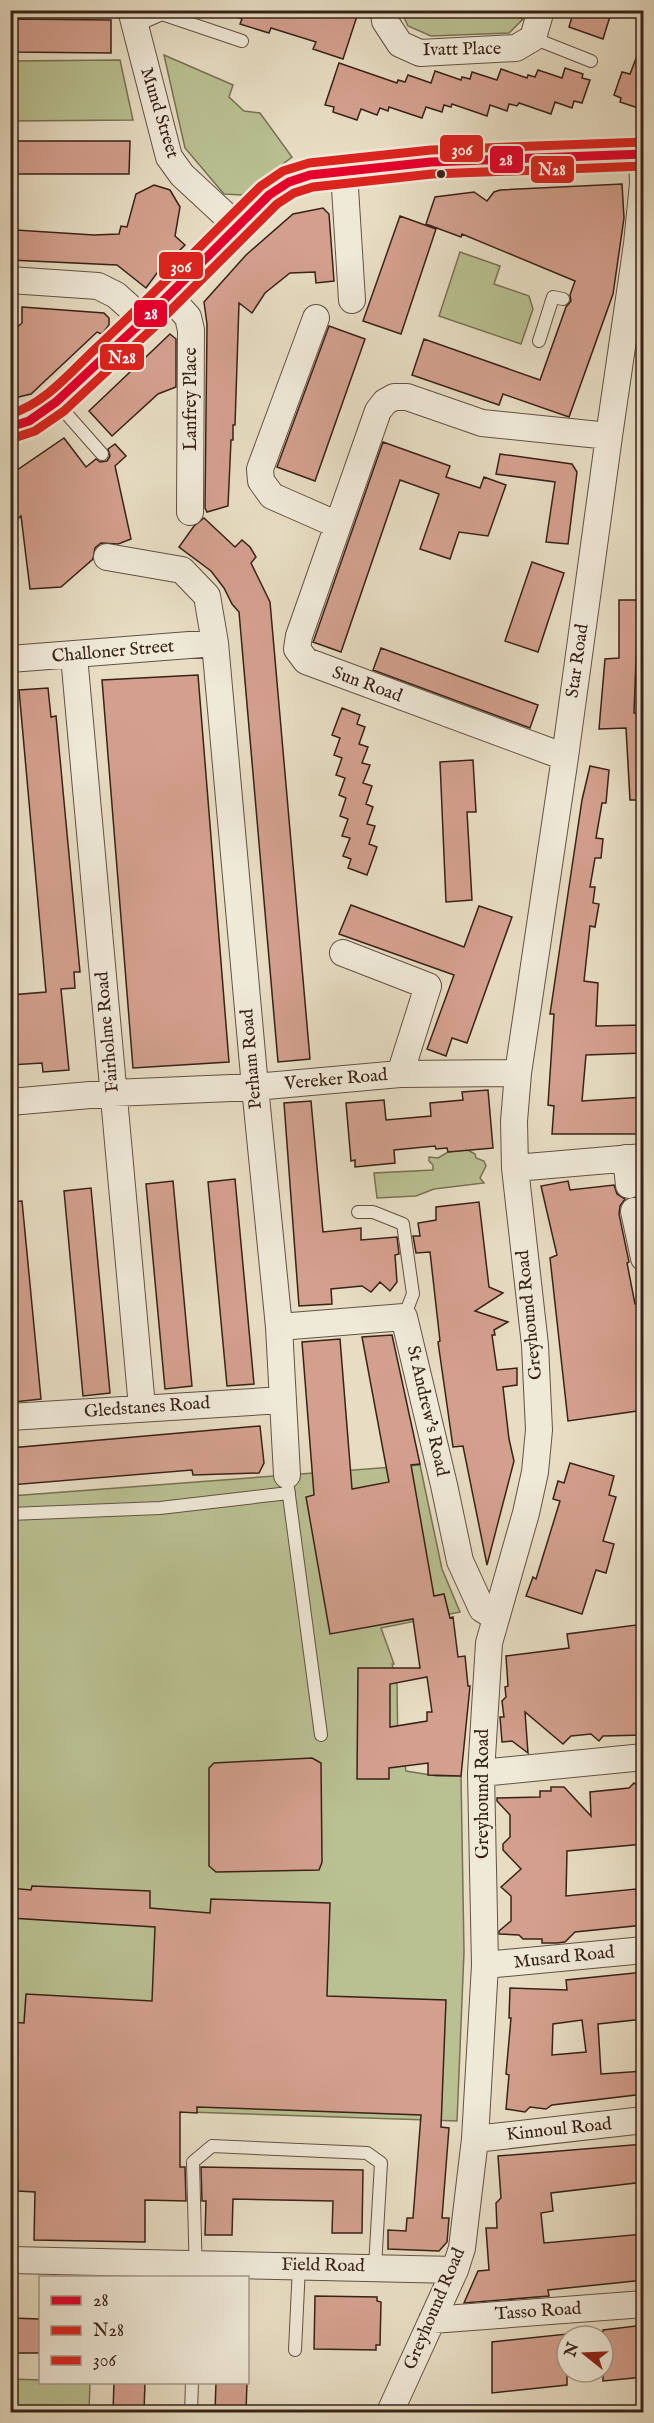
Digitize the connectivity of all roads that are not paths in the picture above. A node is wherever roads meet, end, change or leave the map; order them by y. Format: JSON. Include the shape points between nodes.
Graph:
{"nodes":[{"id":1,"x":384,"y":10,"type":"edge"},
{"id":2,"x":542,"y":10,"type":"edge"},
{"id":3,"x":133,"y":18,"type":"edge"},
{"id":4,"x":532,"y":38,"type":"junction"},
{"id":5,"x":242,"y":41,"type":"dead end"},
{"id":6,"x":591,"y":61,"type":"dead end"},
{"id":7,"x":643,"y":154,"type":"edge"},
{"id":8,"x":344,"y":172,"type":"junction"},
{"id":9,"x":237,"y":226,"type":"junction"},
{"id":10,"x":10,"y":280,"type":"edge"},
{"id":11,"x":168,"y":295,"type":"junction"},
{"id":12,"x":563,"y":299,"type":"dead end"},
{"id":13,"x":352,"y":300,"type":"dead end"},
{"id":14,"x":316,"y":318,"type":"dead end"},
{"id":15,"x":144,"y":321,"type":"junction"},
{"id":16,"x":539,"y":341,"type":"dead end"},
{"id":17,"x":56,"y":402,"type":"junction"},
{"id":18,"x":10,"y":427,"type":"edge"},
{"id":19,"x":609,"y":436,"type":"junction"},
{"id":20,"x":102,"y":454,"type":"dead end"},
{"id":21,"x":190,"y":512,"type":"dead end"},
{"id":22,"x":338,"y":525,"type":"junction"},
{"id":23,"x":107,"y":557,"type":"dead end"},
{"id":24,"x":215,"y":644,"type":"junction"},
{"id":25,"x":74,"y":656,"type":"junction"},
{"id":26,"x":10,"y":660,"type":"edge"},
{"id":27,"x":565,"y":758,"type":"junction"},
{"id":28,"x":343,"y":953,"type":"dead end"},
{"id":29,"x":518,"y":1073,"type":"junction"},
{"id":30,"x":400,"y":1074,"type":"junction"},
{"id":31,"x":255,"y":1087,"type":"junction"},
{"id":32,"x":113,"y":1093,"type":"junction"},
{"id":33,"x":10,"y":1102,"type":"edge"},
{"id":34,"x":635,"y":1158,"type":"edge"},
{"id":35,"x":515,"y":1168,"type":"junction"},
{"id":36,"x":629,"y":1185,"type":"dead end"},
{"id":37,"x":634,"y":1211,"type":"dead end"},
{"id":38,"x":358,"y":1212,"type":"dead end"},
{"id":39,"x":644,"y":1258,"type":"edge"},
{"id":40,"x":404,"y":1317,"type":"junction"},
{"id":41,"x":279,"y":1328,"type":"junction"},
{"id":42,"x":283,"y":1400,"type":"junction"},
{"id":43,"x":142,"y":1407,"type":"junction"},
{"id":44,"x":10,"y":1417,"type":"edge"},
{"id":45,"x":288,"y":1484,"type":"junction"},
{"id":46,"x":10,"y":1514,"type":"edge"},
{"id":47,"x":495,"y":1617,"type":"junction"},
{"id":48,"x":321,"y":1735,"type":"dead end"},
{"id":49,"x":644,"y":1757,"type":"edge"},
{"id":50,"x":481,"y":1773,"type":"junction"},
{"id":51,"x":644,"y":1950,"type":"edge"},
{"id":52,"x":485,"y":1965,"type":"junction"},
{"id":53,"x":644,"y":2120,"type":"edge"},
{"id":54,"x":475,"y":2139,"type":"junction"},
{"id":55,"x":10,"y":2260,"type":"edge"},
{"id":56,"x":299,"y":2266,"type":"junction"},
{"id":57,"x":375,"y":2267,"type":"junction"},
{"id":58,"x":455,"y":2270,"type":"junction"},
{"id":59,"x":196,"y":2271,"type":"edge"},
{"id":60,"x":644,"y":2304,"type":"edge"},
{"id":61,"x":432,"y":2320,"type":"junction"},
{"id":62,"x":295,"y":2350,"type":"dead end"},
{"id":63,"x":192,"y":2384,"type":"edge"},
{"id":64,"x":192,"y":2412,"type":"edge"},
{"id":65,"x":390,"y":2412,"type":"edge"}],
"edges":[{"from":1,"to":4,"type":"street","name":"Ivatt Place","via":[[385,21],[400,44],[420,53],[516,48]]},
{"from":2,"to":4,"type":"street"},
{"from":3,"to":5,"type":"lane","via":[[162,14]]},
{"from":3,"to":9,"type":"street","name":"Mund Street","via":[[170,157],[182,176]]},
{"from":4,"to":6,"type":"lane"},
{"from":7,"to":8,"type":"main road","via":[[431,162]]},
{"from":7,"to":19,"type":"street","name":"Star Road","via":[[641,204],[619,314]]},
{"from":8,"to":9,"type":"main road","via":[[289,182]]},
{"from":8,"to":13,"type":"street"},
{"from":9,"to":11,"type":"main road"},
{"from":10,"to":15,"type":"street","via":[[98,286],[116,295]]},
{"from":11,"to":15,"type":"main road"},
{"from":11,"to":21,"type":"street","name":"Lanfrey Place","via":[[188,317],[191,330]]},
{"from":12,"to":16,"type":"lane","via":[[553,297]]},
{"from":14,"to":22,"type":"street","via":[[260,470],[261,481],[272,496]]},
{"from":15,"to":17,"type":"main road"},
{"from":17,"to":18,"type":"main road","via":[[29,421]]},
{"from":17,"to":20,"type":"lane"},
{"from":19,"to":22,"type":"street","name":"Sun Road","via":[[482,423],[407,397],[394,397],[378,411]]},
{"from":19,"to":27,"type":"street","name":"Star Road"},
{"from":22,"to":27,"type":"street","name":"Sun Road","via":[[299,636],[297,650],[306,661]]},
{"from":23,"to":24,"type":"street","name":"Perham Road","via":[[182,570],[207,596]]},
{"from":24,"to":25,"type":"street","name":"Challoner Street"},
{"from":24,"to":31,"type":"street","name":"Perham Road"},
{"from":25,"to":26,"type":"street","name":"Challoner Street"},
{"from":25,"to":32,"type":"street","name":"Fairholme Road"},
{"from":27,"to":29,"type":"street","name":"Star Road"},
{"from":28,"to":30,"type":"street","via":[[428,986]]},
{"from":29,"to":30,"type":"street","name":"Vereker Road"},
{"from":29,"to":35,"type":"street","name":"Star Road"},
{"from":30,"to":31,"type":"street","name":"Vereker Road"},
{"from":31,"to":32,"type":"street","name":"Vereker Road"},
{"from":31,"to":41,"type":"street","name":"Perham Road"},
{"from":32,"to":33,"type":"street","name":"Vereker Road"},
{"from":32,"to":43,"type":"street","name":"Fairholme Road"},
{"from":34,"to":35,"type":"street"},
{"from":34,"to":36,"type":"street"},
{"from":35,"to":47,"type":"street","name":"Greyhound Road","via":[[535,1345],[539,1430],[526,1513]]},
{"from":37,"to":39,"type":"street"},
{"from":38,"to":40,"type":"lane","via":[[373,1212],[403,1224],[413,1294]]},
{"from":40,"to":41,"type":"street"},
{"from":40,"to":47,"type":"street","name":"St Andrew's Road","via":[[460,1561],[482,1609]]},
{"from":41,"to":42,"type":"street","name":"Perham Road"},
{"from":42,"to":43,"type":"street","name":"Gledstanes Road"},
{"from":42,"to":45,"type":"street","name":"Perham Road"},
{"from":43,"to":44,"type":"street","name":"Gledstanes Road"},
{"from":45,"to":46,"type":"lane","via":[[160,1508]]},
{"from":45,"to":48,"type":"lane"},
{"from":47,"to":50,"type":"street","name":"Greyhound Road","via":[[488,1653]]},
{"from":49,"to":50,"type":"street"},
{"from":50,"to":52,"type":"street","name":"Greyhound Road"},
{"from":51,"to":52,"type":"street","name":"Musard Road"},
{"from":52,"to":54,"type":"street","name":"Greyhound Road"},
{"from":53,"to":54,"type":"street","name":"Kinnoul Road"},
{"from":54,"to":58,"type":"street","name":"Greyhound Road","via":[[465,2235]]},
{"from":55,"to":59,"type":"street","name":"Field Road"},
{"from":56,"to":57,"type":"street","name":"Field Road"},
{"from":56,"to":59,"type":"street","name":"Field Road"},
{"from":56,"to":62,"type":"lane"},
{"from":57,"to":58,"type":"street","name":"Field Road"},
{"from":57,"to":59,"type":"lane","via":[[381,2163],[367,2153],[212,2146],[193,2162]]},
{"from":58,"to":61,"type":"street","name":"Greyhound Road"},
{"from":60,"to":61,"type":"street","name":"Tasso Road"},
{"from":61,"to":65,"type":"street","name":"Greyhound Road"},
{"from":63,"to":64,"type":"lane"}]}
